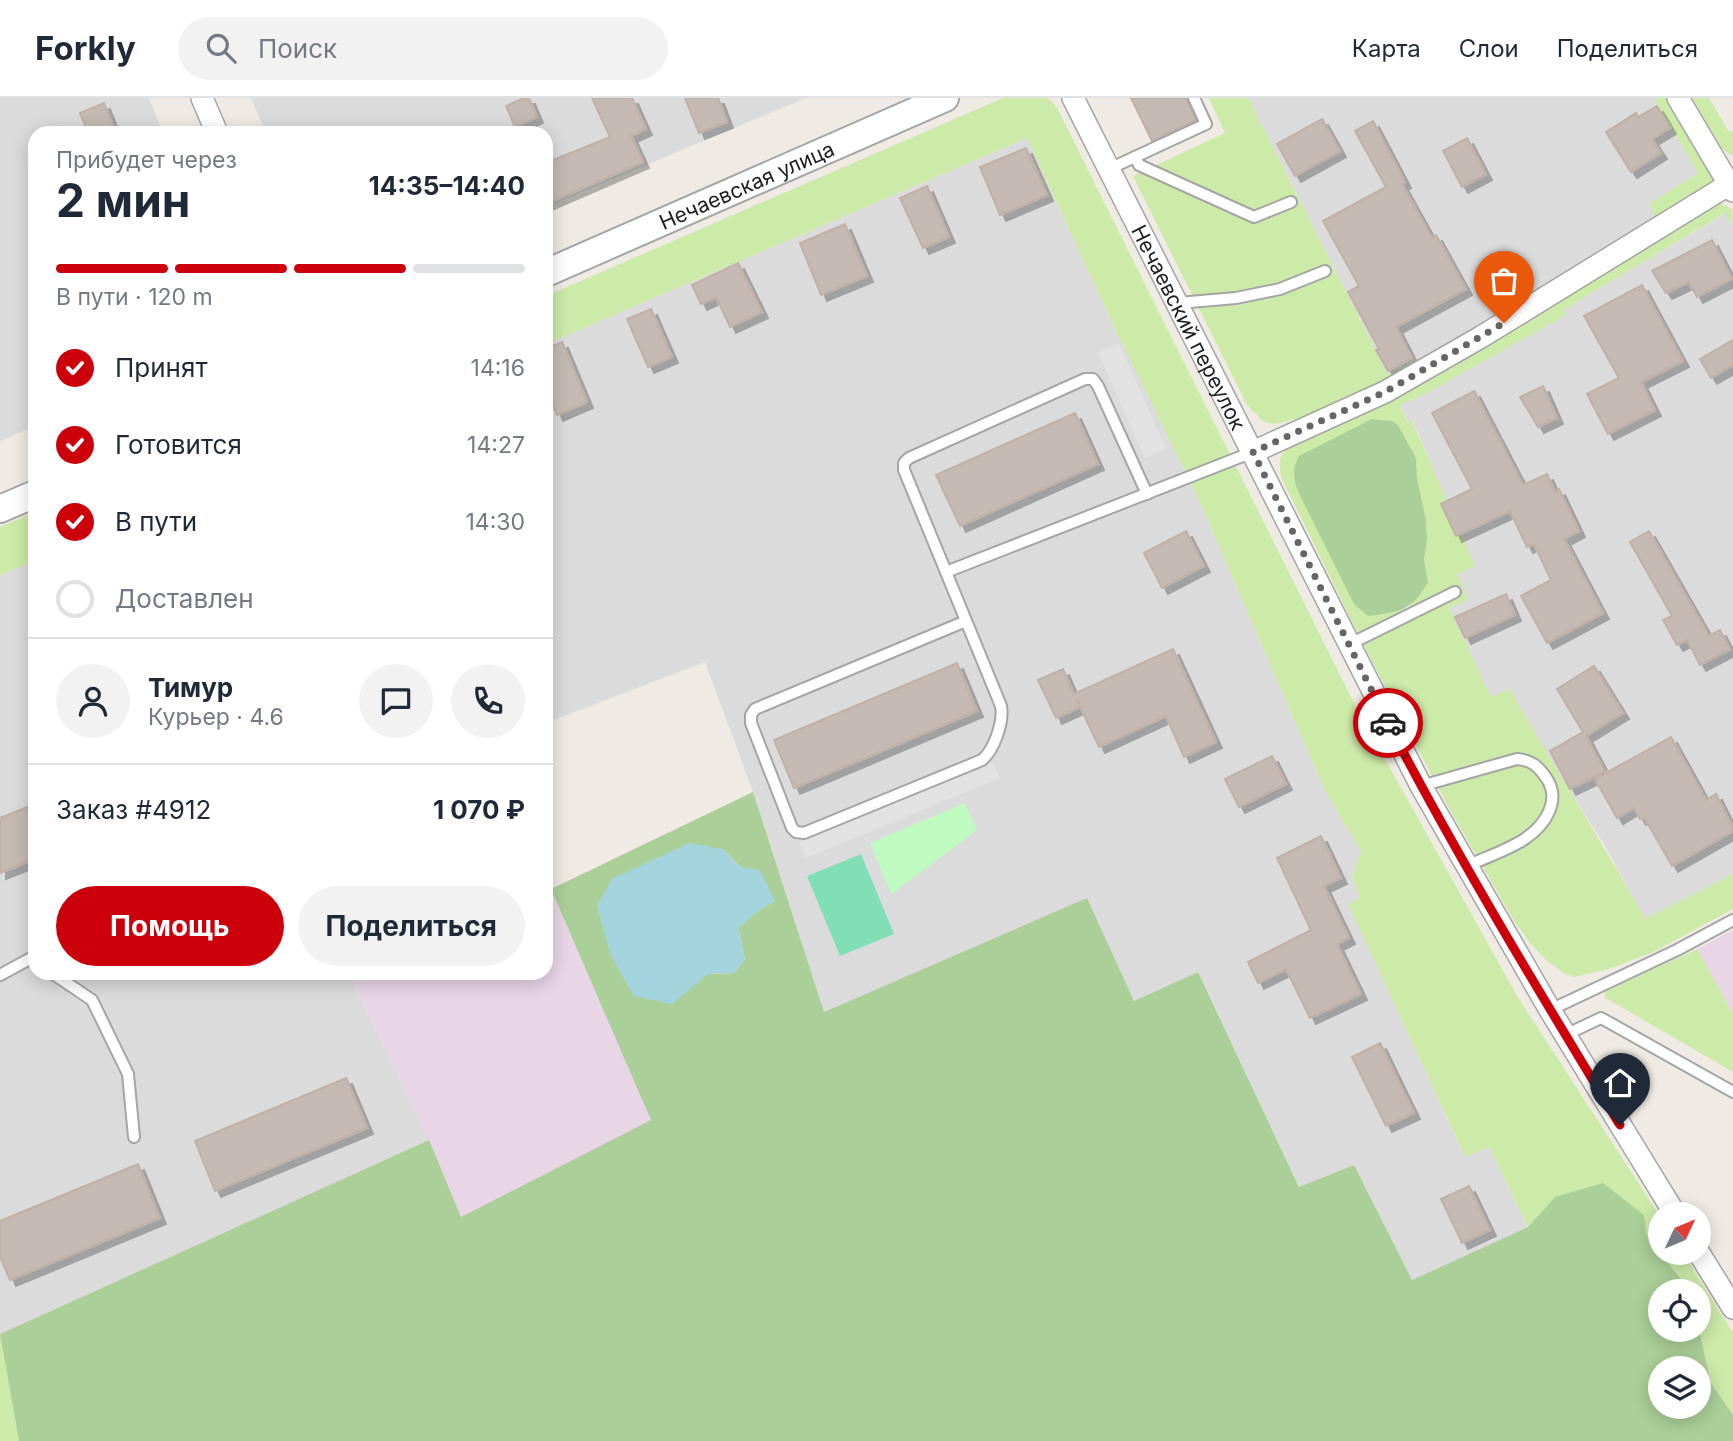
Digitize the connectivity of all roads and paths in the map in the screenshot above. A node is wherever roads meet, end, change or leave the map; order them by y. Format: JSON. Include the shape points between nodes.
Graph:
{"nodes":[{"id":1,"x":202,"y":98,"type":"edge"},
{"id":2,"x":945,"y":98,"type":"edge"},
{"id":3,"x":1194,"y":98,"type":"edge"},
{"id":4,"x":1678,"y":98,"type":"edge"},
{"id":5,"x":1079,"y":100,"type":"edge"},
{"id":6,"x":214,"y":126,"type":"edge"},
{"id":7,"x":1135,"y":158,"type":"junction"},
{"id":8,"x":1109,"y":169,"type":"junction"},
{"id":9,"x":1732,"y":186,"type":"edge"},
{"id":10,"x":1291,"y":202,"type":"dead end"},
{"id":11,"x":553,"y":270,"type":"edge"},
{"id":12,"x":1325,"y":271,"type":"dead end"},
{"id":13,"x":1178,"y":303,"type":"junction"},
{"id":14,"x":1253,"y":452,"type":"junction"},
{"id":15,"x":1147,"y":494,"type":"junction"},
{"id":16,"x":28,"y":497,"type":"edge"},
{"id":17,"x":0,"y":509,"type":"edge"},
{"id":18,"x":946,"y":572,"type":"junction"},
{"id":19,"x":1455,"y":592,"type":"dead end"},
{"id":20,"x":966,"y":621,"type":"junction"},
{"id":21,"x":1348,"y":645,"type":"junction"},
{"id":22,"x":1421,"y":786,"type":"junction"},
{"id":23,"x":1467,"y":866,"type":"junction"},
{"id":24,"x":1733,"y":920,"type":"edge"},
{"id":25,"x":28,"y":961,"type":"edge"},
{"id":26,"x":0,"y":975,"type":"edge"},
{"id":27,"x":62,"y":980,"type":"edge"},
{"id":28,"x":1550,"y":1010,"type":"junction"},
{"id":29,"x":1565,"y":1035,"type":"junction"},
{"id":30,"x":1733,"y":1092,"type":"edge"},
{"id":31,"x":134,"y":1137,"type":"dead end"},
{"id":32,"x":1668,"y":1202,"type":"edge"},
{"id":33,"x":1706,"y":1265,"type":"edge"},
{"id":34,"x":1733,"y":1308,"type":"edge"}],
"edges":[{"from":1,"to":6,"type":"street"},
{"from":2,"to":11,"type":"street","name":"Нечаевская улица"},
{"from":3,"to":7,"type":"lane","via":[[1206,124]]},
{"from":4,"to":9,"type":"street"},
{"from":5,"to":8,"type":"street","name":"Нечаевский переулок"},
{"from":7,"to":8,"type":"lane"},
{"from":7,"to":10,"type":"lane","via":[[1139,165],[1254,217]]},
{"from":8,"to":13,"type":"street","name":"Нечаевский переулок"},
{"from":9,"to":14,"type":"street","via":[[1385,392]]},
{"from":12,"to":13,"type":"lane","via":[[1269,291]]},
{"from":13,"to":14,"type":"street","name":"Нечаевский переулок"},
{"from":14,"to":15,"type":"lane"},
{"from":14,"to":21,"type":"street","name":"Нечаевский переулок"},
{"from":15,"to":18,"type":"lane"},
{"from":15,"to":18,"type":"lane","via":[[1098,386],[1085,379],[904,463]]},
{"from":16,"to":17,"type":"street"},
{"from":18,"to":20,"type":"lane"},
{"from":19,"to":21,"type":"lane"},
{"from":20,"to":20,"type":"lane","via":[[755,709],[751,723],[796,832],[804,833],[987,755],[1003,713]]},
{"from":21,"to":22,"type":"street","name":"Нечаевский переулок"},
{"from":22,"to":23,"type":"street","name":"Нечаевский переулок"},
{"from":22,"to":23,"type":"lane","via":[[1528,760],[1551,786],[1554,801],[1526,839]]},
{"from":23,"to":28,"type":"street","name":"Нечаевский переулок"},
{"from":24,"to":28,"type":"lane"},
{"from":25,"to":26,"type":"lane"},
{"from":27,"to":31,"type":"lane","via":[[92,1000],[128,1074]]},
{"from":28,"to":29,"type":"street","name":"Нечаевский переулок"},
{"from":29,"to":30,"type":"lane","via":[[1601,1018]]},
{"from":29,"to":32,"type":"street","name":"Нечаевский переулок"},
{"from":33,"to":34,"type":"street"}]}
